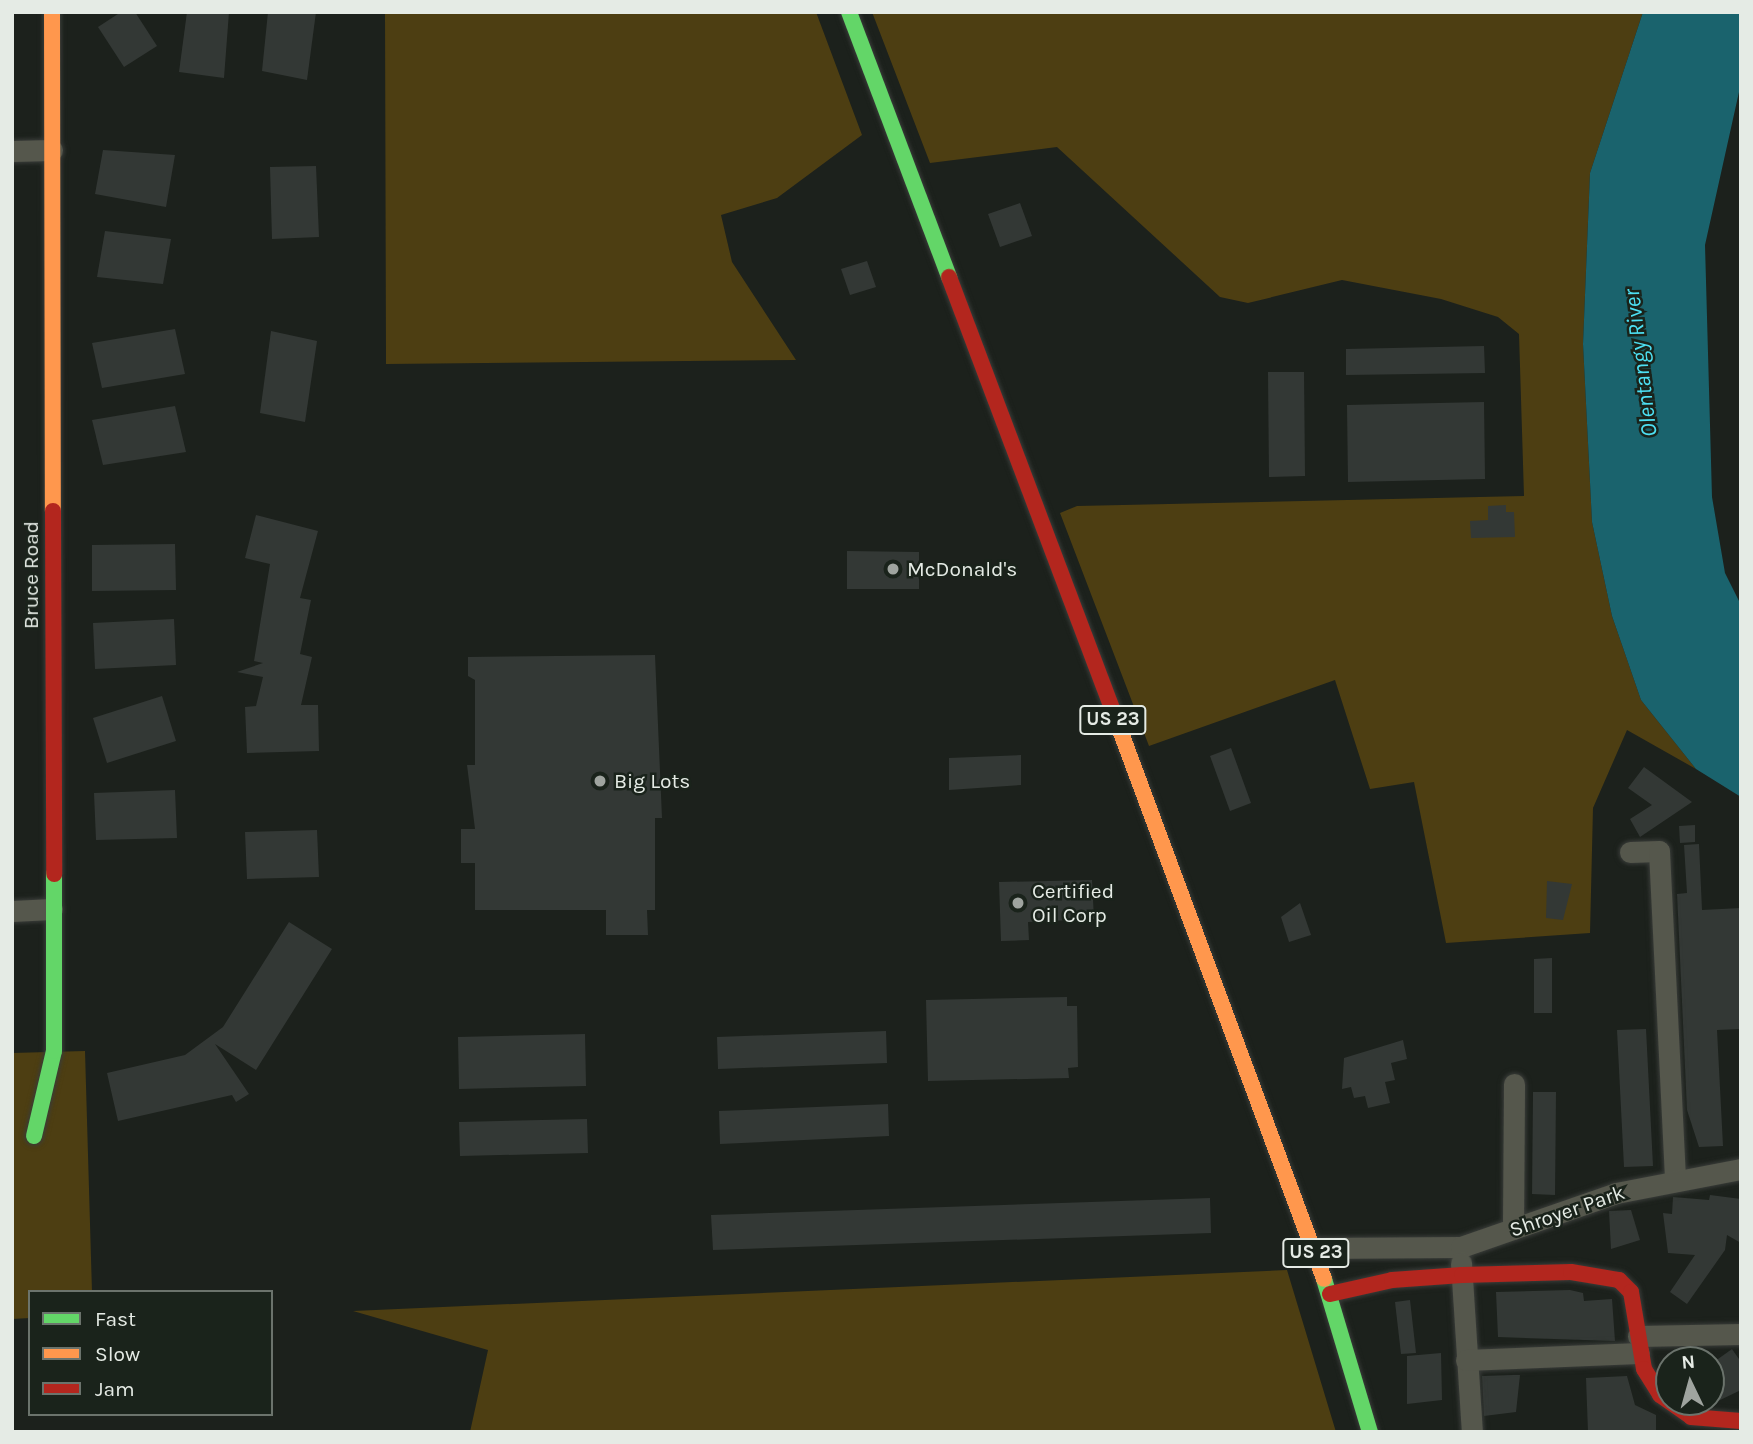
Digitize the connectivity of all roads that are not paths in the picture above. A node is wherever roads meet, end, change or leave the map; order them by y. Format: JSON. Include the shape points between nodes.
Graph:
{"nodes":[{"id":1,"x":52,"y":12,"type":"edge"},
{"id":2,"x":849,"y":12,"type":"edge"},
{"id":3,"x":52,"y":149,"type":"junction"},
{"id":4,"x":12,"y":151,"type":"edge"},
{"id":5,"x":1630,"y":852,"type":"dead end"},
{"id":6,"x":52,"y":909,"type":"junction"},
{"id":7,"x":12,"y":911,"type":"edge"},
{"id":8,"x":1514,"y":1084,"type":"dead end"},
{"id":9,"x":34,"y":1136,"type":"dead end"},
{"id":10,"x":1741,"y":1169,"type":"edge"},
{"id":11,"x":1675,"y":1179,"type":"junction"},
{"id":12,"x":1513,"y":1229,"type":"junction"},
{"id":13,"x":1461,"y":1247,"type":"junction"},
{"id":14,"x":1315,"y":1248,"type":"junction"},
{"id":15,"x":1462,"y":1275,"type":"junction"},
{"id":16,"x":1330,"y":1294,"type":"junction"},
{"id":17,"x":1741,"y":1334,"type":"edge"},
{"id":18,"x":1639,"y":1345,"type":"junction"},
{"id":19,"x":1466,"y":1360,"type":"junction"},
{"id":20,"x":1741,"y":1420,"type":"edge"},
{"id":21,"x":1370,"y":1432,"type":"edge"},
{"id":22,"x":1472,"y":1432,"type":"edge"}],
"edges":[{"from":1,"to":3,"type":"main road","name":"Bruce Road"},
{"from":2,"to":14,"type":"main road","number":"US 23"},
{"from":3,"to":4,"type":"street"},
{"from":3,"to":6,"type":"main road","name":"Bruce Road"},
{"from":5,"to":11,"type":"street","via":[[1659,850]]},
{"from":6,"to":7,"type":"street"},
{"from":6,"to":9,"type":"main road","name":"Bruce Road","via":[[52,1075]]},
{"from":8,"to":12,"type":"street"},
{"from":10,"to":11,"type":"street","name":"Shroyer Park"},
{"from":11,"to":12,"type":"street","name":"Shroyer Park"},
{"from":12,"to":13,"type":"street","name":"Shroyer Park"},
{"from":13,"to":14,"type":"street","name":"Shroyer Park"},
{"from":13,"to":15,"type":"street"},
{"from":14,"to":16,"type":"main road","number":"US 23"},
{"from":15,"to":16,"type":"main road","via":[[1392,1279]]},
{"from":15,"to":18,"type":"main road","via":[[1571,1272],[1619,1280],[1631,1292]]},
{"from":15,"to":19,"type":"street"},
{"from":16,"to":21,"type":"main road","number":"US 23"},
{"from":17,"to":18,"type":"street"},
{"from":18,"to":19,"type":"street"},
{"from":18,"to":20,"type":"main road","via":[[1652,1384],[1677,1411]]},
{"from":19,"to":22,"type":"street"}]}
